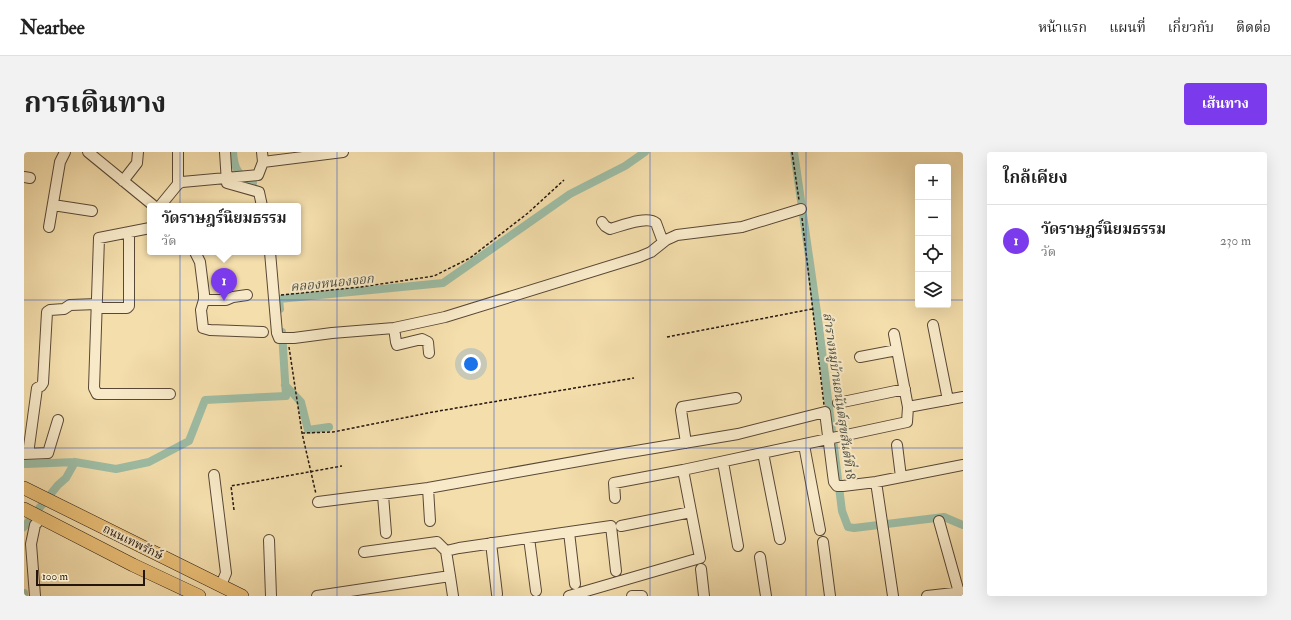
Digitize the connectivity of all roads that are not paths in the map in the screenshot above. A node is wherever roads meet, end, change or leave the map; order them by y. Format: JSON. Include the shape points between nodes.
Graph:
{"nodes":[{"id":1,"x":66,"y":152,"type":"edge"},
{"id":2,"x":88,"y":152,"type":"edge"},
{"id":3,"x":138,"y":152,"type":"edge"},
{"id":4,"x":178,"y":152,"type":"edge"},
{"id":5,"x":225,"y":152,"type":"edge"},
{"id":6,"x":343,"y":152,"type":"edge"},
{"id":7,"x":262,"y":157,"type":"edge"},
{"id":8,"x":228,"y":178,"type":"junction"},
{"id":9,"x":123,"y":181,"type":"junction"},
{"id":10,"x":178,"y":184,"type":"junction"},
{"id":11,"x":150,"y":203,"type":"edge"},
{"id":12,"x":162,"y":203,"type":"edge"},
{"id":13,"x":261,"y":203,"type":"edge"},
{"id":14,"x":53,"y":205,"type":"junction"},
{"id":15,"x":801,"y":209,"type":"road end"},
{"id":16,"x":92,"y":211,"type":"dead end"},
{"id":17,"x":602,"y":222,"type":"dead end"},
{"id":18,"x":49,"y":227,"type":"dead end"},
{"id":19,"x":147,"y":229,"type":"edge"},
{"id":20,"x":129,"y":232,"type":"junction"},
{"id":21,"x":663,"y":242,"type":"junction"},
{"id":22,"x":196,"y":255,"type":"edge"},
{"id":23,"x":270,"y":255,"type":"edge"},
{"id":24,"x":247,"y":295,"type":"dead end"},
{"id":25,"x":204,"y":300,"type":"junction"},
{"id":26,"x":97,"y":306,"type":"junction"},
{"id":27,"x":933,"y":325,"type":"dead end"},
{"id":28,"x":394,"y":328,"type":"junction"},
{"id":29,"x":262,"y":332,"type":"dead end"},
{"id":30,"x":894,"y":334,"type":"dead end"},
{"id":31,"x":897,"y":350,"type":"junction"},
{"id":32,"x":429,"y":353,"type":"dead end"},
{"id":33,"x":860,"y":357,"type":"dead end"},
{"id":34,"x":905,"y":389,"type":"junction"},
{"id":35,"x":170,"y":394,"type":"dead end"},
{"id":36,"x":963,"y":397,"type":"edge"},
{"id":37,"x":736,"y":398,"type":"dead end"},
{"id":38,"x":948,"y":400,"type":"junction"},
{"id":39,"x":838,"y":404,"type":"dead end"},
{"id":40,"x":908,"y":408,"type":"junction"},
{"id":41,"x":58,"y":420,"type":"dead end"},
{"id":42,"x":832,"y":439,"type":"junction"},
{"id":43,"x":686,"y":444,"type":"junction"},
{"id":44,"x":804,"y":445,"type":"junction"},
{"id":45,"x":897,"y":445,"type":"dead end"},
{"id":46,"x":763,"y":453,"type":"junction"},
{"id":47,"x":26,"y":454,"type":"edge"},
{"id":48,"x":723,"y":462,"type":"junction"},
{"id":49,"x":963,"y":465,"type":"edge"},
{"id":50,"x":683,"y":470,"type":"junction"},
{"id":51,"x":214,"y":475,"type":"dead end"},
{"id":52,"x":902,"y":477,"type":"junction"},
{"id":53,"x":876,"y":482,"type":"junction"},
{"id":54,"x":428,"y":488,"type":"junction"},
{"id":55,"x":28,"y":490,"type":"edge"},
{"id":56,"x":383,"y":495,"type":"junction"},
{"id":57,"x":615,"y":498,"type":"dead end"},
{"id":58,"x":318,"y":502,"type":"road end"},
{"id":59,"x":24,"y":510,"type":"edge"},
{"id":60,"x":691,"y":512,"type":"junction"},
{"id":61,"x":40,"y":517,"type":"junction"},
{"id":62,"x":430,"y":521,"type":"dead end"},
{"id":63,"x":939,"y":521,"type":"dead end"},
{"id":64,"x":621,"y":526,"type":"dead end"},
{"id":65,"x":820,"y":530,"type":"dead end"},
{"id":66,"x":569,"y":532,"type":"junction"},
{"id":67,"x":386,"y":533,"type":"dead end"},
{"id":68,"x":529,"y":538,"type":"junction"},
{"id":69,"x":780,"y":539,"type":"dead end"},
{"id":70,"x":268,"y":540,"type":"dead end"},
{"id":71,"x":823,"y":542,"type":"dead end"},
{"id":72,"x":491,"y":543,"type":"junction"},
{"id":73,"x":738,"y":546,"type":"dead end"},
{"id":74,"x":446,"y":551,"type":"junction"},
{"id":75,"x":364,"y":552,"type":"dead end"},
{"id":76,"x":760,"y":557,"type":"dead end"},
{"id":77,"x":700,"y":569,"type":"dead end"},
{"id":78,"x":616,"y":570,"type":"dead end"},
{"id":79,"x":450,"y":576,"type":"junction"},
{"id":80,"x":575,"y":584,"type":"dead end"},
{"id":81,"x":220,"y":586,"type":"junction"},
{"id":82,"x":536,"y":591,"type":"dead end"},
{"id":83,"x":960,"y":593,"type":"edge"},
{"id":84,"x":498,"y":594,"type":"dead end"},
{"id":85,"x":35,"y":596,"type":"edge"},
{"id":86,"x":199,"y":596,"type":"edge"},
{"id":87,"x":242,"y":596,"type":"edge"},
{"id":88,"x":271,"y":596,"type":"edge"},
{"id":89,"x":317,"y":596,"type":"edge"},
{"id":90,"x":453,"y":596,"type":"edge"},
{"id":91,"x":571,"y":596,"type":"edge"},
{"id":92,"x":632,"y":596,"type":"edge"},
{"id":93,"x":642,"y":596,"type":"edge"},
{"id":94,"x":704,"y":596,"type":"edge"},
{"id":95,"x":766,"y":596,"type":"edge"},
{"id":96,"x":830,"y":596,"type":"edge"},
{"id":97,"x":893,"y":596,"type":"edge"},
{"id":98,"x":928,"y":596,"type":"edge"}],
"edges":[{"from":1,"to":14,"type":"street","via":[[60,162]]},
{"from":2,"to":9,"type":"street"},
{"from":3,"to":9,"type":"street","via":[[138,163]]},
{"from":4,"to":10,"type":"street"},
{"from":5,"to":8,"type":"street"},
{"from":6,"to":7,"type":"street"},
{"from":7,"to":8,"type":"street","via":[[258,175]]},
{"from":8,"to":10,"type":"street"},
{"from":8,"to":13,"type":"street","via":[[227,183],[230,185],[259,192]]},
{"from":9,"to":11,"type":"street"},
{"from":10,"to":12,"type":"street"},
{"from":14,"to":16,"type":"street"},
{"from":14,"to":18,"type":"street"},
{"from":15,"to":21,"type":"street","via":[[742,227],[677,235]]},
{"from":17,"to":21,"type":"street","via":[[610,229],[645,220],[654,221]]},
{"from":19,"to":20,"type":"street"},
{"from":20,"to":26,"type":"street","via":[[99,238]]},
{"from":20,"to":26,"type":"street","via":[[129,307]]},
{"from":21,"to":28,"type":"street","via":[[651,252],[571,279],[445,317]]},
{"from":22,"to":25,"type":"street","via":[[200,262]]},
{"from":23,"to":28,"type":"street","via":[[276,327],[287,338]]},
{"from":24,"to":25,"type":"street","via":[[226,300]]},
{"from":25,"to":29,"type":"street","via":[[201,310],[204,329]]},
{"from":26,"to":35,"type":"street","via":[[94,388],[98,394]]},
{"from":26,"to":47,"type":"street","via":[[70,305],[64,309],[47,312],[43,383],[37,389]]},
{"from":27,"to":38,"type":"street"},
{"from":28,"to":32,"type":"street","via":[[397,344],[426,340]]},
{"from":30,"to":31,"type":"street"},
{"from":31,"to":33,"type":"street"},
{"from":31,"to":34,"type":"street"},
{"from":34,"to":39,"type":"street"},
{"from":34,"to":40,"type":"street"},
{"from":36,"to":38,"type":"street"},
{"from":37,"to":43,"type":"street","via":[[682,407]]},
{"from":38,"to":40,"type":"street"},
{"from":40,"to":42,"type":"street","via":[[907,422]]},
{"from":41,"to":47,"type":"street","via":[[48,453]]},
{"from":42,"to":43,"type":"street","via":[[825,412]]},
{"from":42,"to":44,"type":"street"},
{"from":42,"to":53,"type":"street","via":[[834,482],[840,486]]},
{"from":43,"to":54,"type":"street"},
{"from":44,"to":46,"type":"street"},
{"from":44,"to":65,"type":"street"},
{"from":45,"to":52,"type":"street"},
{"from":46,"to":48,"type":"street"},
{"from":46,"to":69,"type":"street"},
{"from":48,"to":50,"type":"street"},
{"from":48,"to":73,"type":"street"},
{"from":49,"to":52,"type":"street"},
{"from":50,"to":57,"type":"street","via":[[614,483]]},
{"from":50,"to":60,"type":"street"},
{"from":51,"to":81,"type":"street","via":[[226,573]]},
{"from":52,"to":53,"type":"street"},
{"from":53,"to":97,"type":"street"},
{"from":54,"to":56,"type":"street"},
{"from":54,"to":62,"type":"street"},
{"from":55,"to":81,"type":"main road","name":"ถนนเทพรักษ์"},
{"from":56,"to":58,"type":"street"},
{"from":56,"to":67,"type":"street"},
{"from":59,"to":61,"type":"main road","name":"ถนนเทพรักษ์"},
{"from":60,"to":64,"type":"street"},
{"from":60,"to":91,"type":"street","via":[[700,558]]},
{"from":61,"to":85,"type":"street","via":[[35,525],[31,544]]},
{"from":61,"to":86,"type":"main road","name":"ถนนเทพรักษ์"},
{"from":63,"to":83,"type":"street"},
{"from":66,"to":68,"type":"street"},
{"from":66,"to":78,"type":"street","via":[[611,526]]},
{"from":66,"to":80,"type":"street"},
{"from":68,"to":72,"type":"street"},
{"from":68,"to":82,"type":"street"},
{"from":70,"to":88,"type":"street"},
{"from":71,"to":96,"type":"street"},
{"from":72,"to":74,"type":"street"},
{"from":72,"to":84,"type":"street"},
{"from":74,"to":75,"type":"street","via":[[437,542]]},
{"from":74,"to":79,"type":"street"},
{"from":76,"to":95,"type":"street"},
{"from":77,"to":94,"type":"street"},
{"from":79,"to":89,"type":"street"},
{"from":79,"to":90,"type":"street"},
{"from":81,"to":87,"type":"main road","name":"ถนนเทพรักษ์"},
{"from":83,"to":98,"type":"street"},
{"from":92,"to":93,"type":"street"}]}
